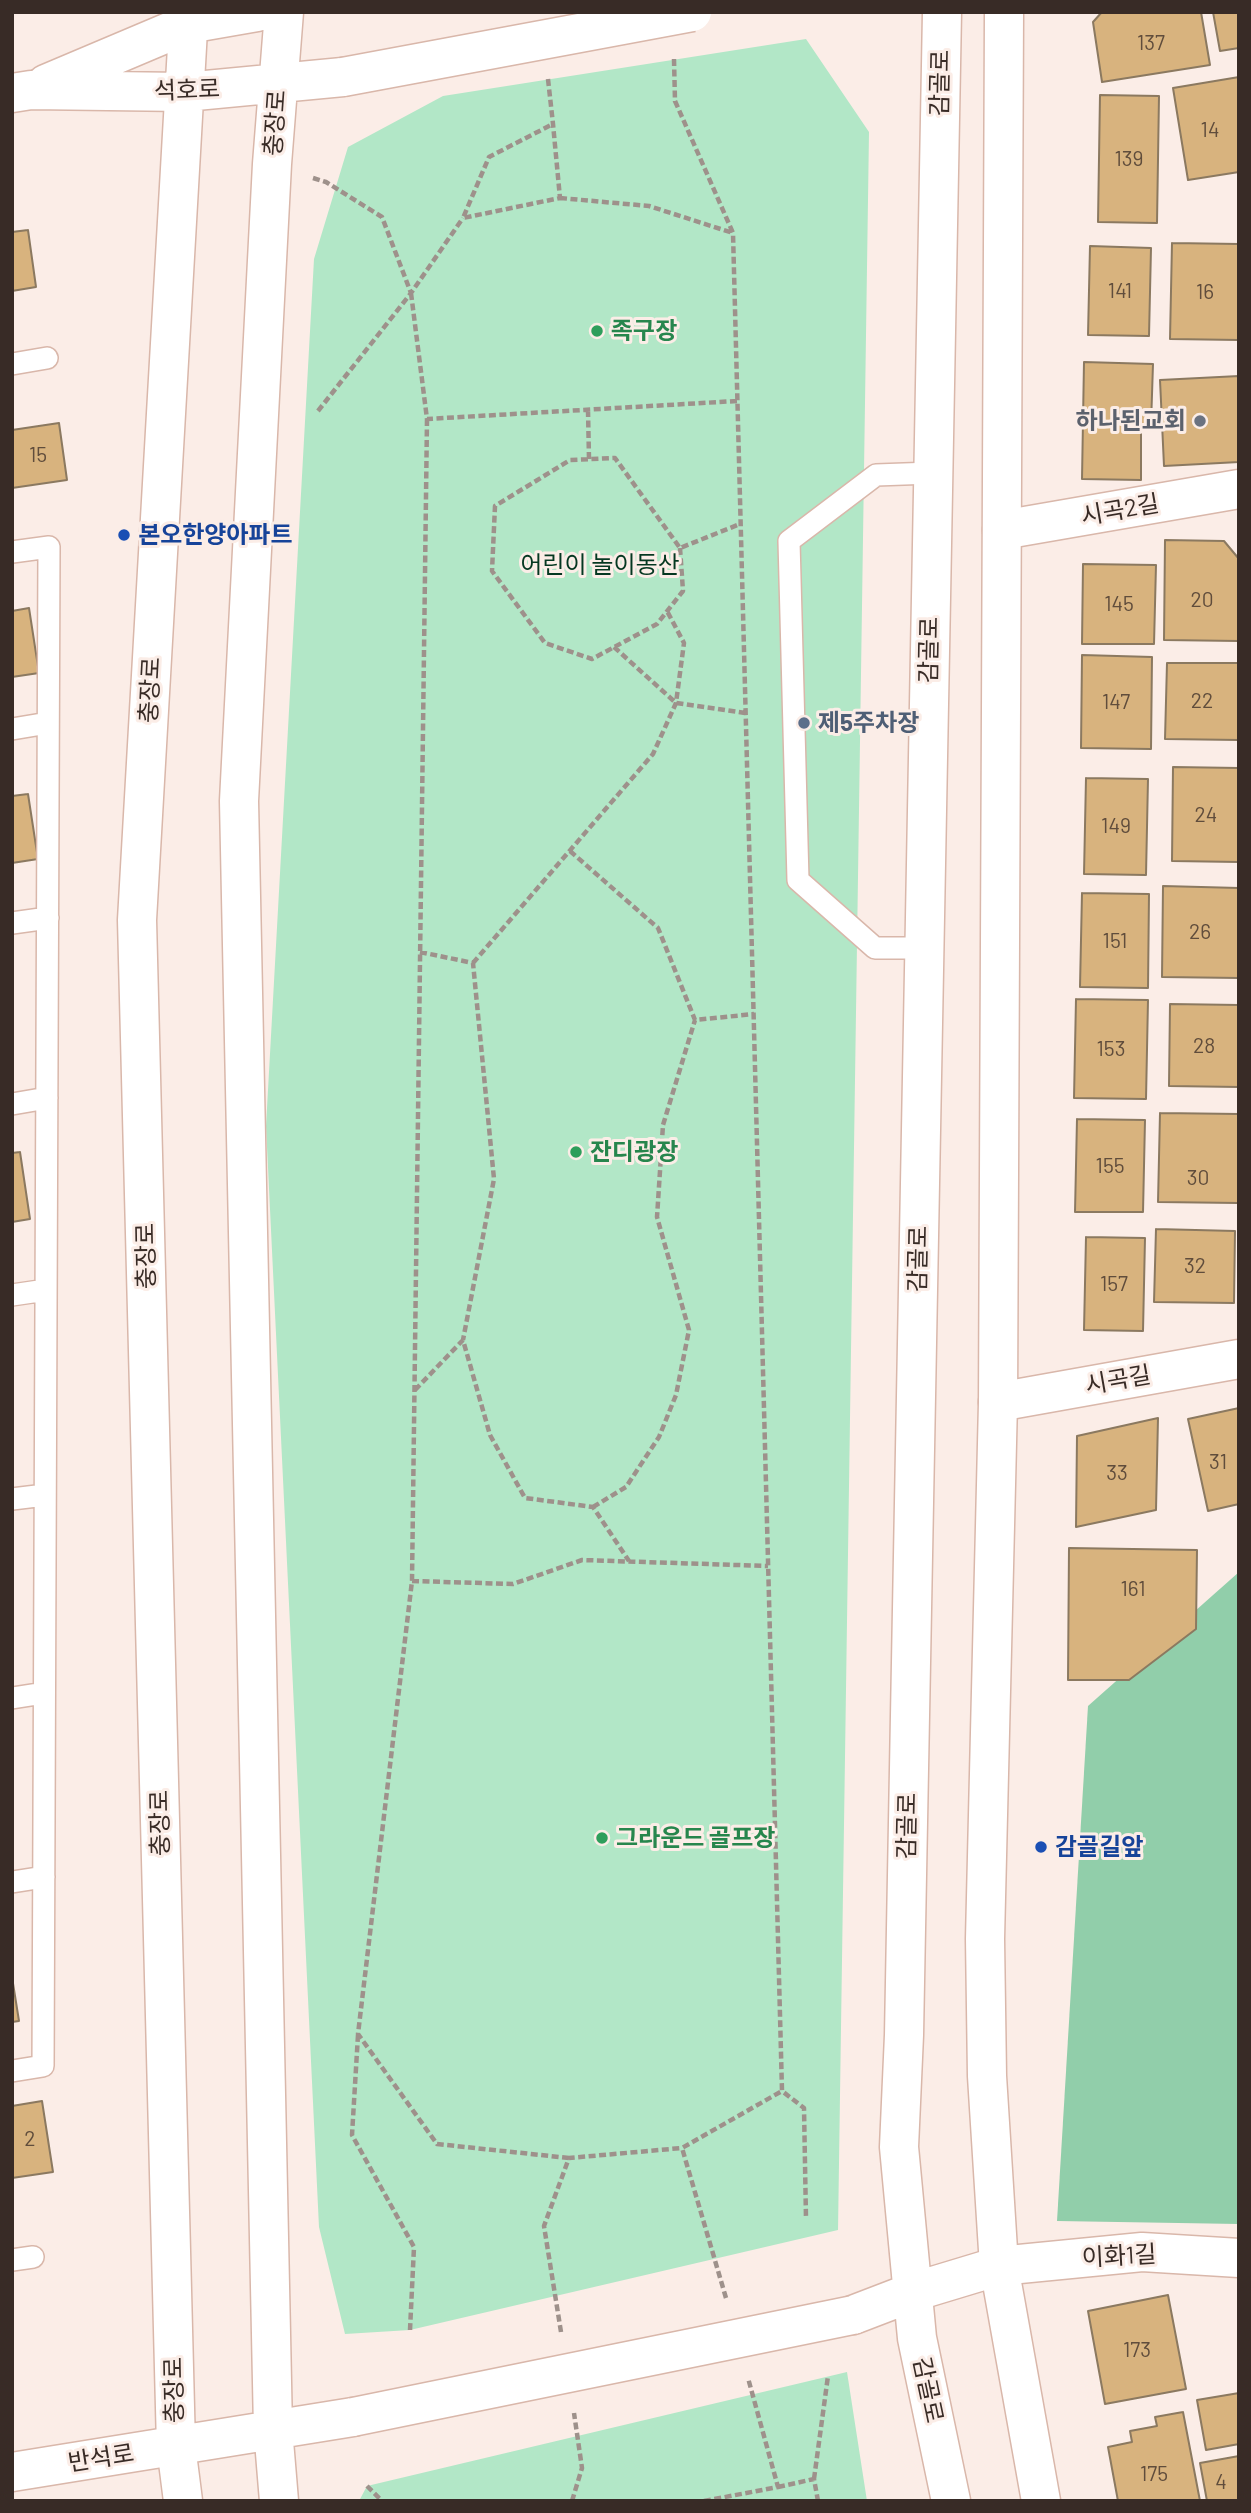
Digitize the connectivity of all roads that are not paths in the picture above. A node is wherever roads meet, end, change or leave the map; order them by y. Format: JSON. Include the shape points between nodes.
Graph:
{"nodes":[{"id":1,"x":257,"y":12,"type":"edge"},
{"id":2,"x":284,"y":12,"type":"edge"},
{"id":3,"x":692,"y":12,"type":"edge"},
{"id":4,"x":942,"y":12,"type":"edge"},
{"id":5,"x":1004,"y":12,"type":"edge"},
{"id":6,"x":189,"y":18,"type":"edge"},
{"id":7,"x":278,"y":83,"type":"junction"},
{"id":8,"x":22,"y":92,"type":"edge"},
{"id":9,"x":185,"y":92,"type":"junction"},
{"id":10,"x":47,"y":358,"type":"dead end"},
{"id":11,"x":12,"y":364,"type":"edge"},
{"id":12,"x":932,"y":473,"type":"junction"},
{"id":13,"x":1239,"y":489,"type":"edge"},
{"id":14,"x":1002,"y":530,"type":"junction"},
{"id":15,"x":12,"y":552,"type":"edge"},
{"id":16,"x":48,"y":723,"type":"junction"},
{"id":17,"x":12,"y":729,"type":"edge"},
{"id":18,"x":48,"y":918,"type":"junction"},
{"id":19,"x":12,"y":923,"type":"edge"},
{"id":20,"x":924,"y":948,"type":"junction"},
{"id":21,"x":47,"y":1098,"type":"junction"},
{"id":22,"x":12,"y":1104,"type":"edge"},
{"id":23,"x":46,"y":1290,"type":"junction"},
{"id":24,"x":12,"y":1295,"type":"edge"},
{"id":25,"x":1239,"y":1359,"type":"edge"},
{"id":26,"x":998,"y":1402,"type":"junction"},
{"id":27,"x":45,"y":1495,"type":"junction"},
{"id":28,"x":12,"y":1499,"type":"edge"},
{"id":29,"x":44,"y":1693,"type":"junction"},
{"id":30,"x":12,"y":1698,"type":"edge"},
{"id":31,"x":44,"y":1878,"type":"junction"},
{"id":32,"x":12,"y":1882,"type":"edge"},
{"id":33,"x":12,"y":2071,"type":"edge"},
{"id":34,"x":1239,"y":2258,"type":"edge"},
{"id":35,"x":999,"y":2266,"type":"junction"},
{"id":36,"x":913,"y":2292,"type":"junction"},
{"id":37,"x":853,"y":2315,"type":"joint"},
{"id":38,"x":274,"y":2429,"type":"junction"},
{"id":39,"x":176,"y":2446,"type":"junction"},
{"id":40,"x":12,"y":2472,"type":"edge"},
{"id":41,"x":183,"y":2501,"type":"edge"},
{"id":42,"x":279,"y":2501,"type":"edge"},
{"id":43,"x":951,"y":2501,"type":"edge"},
{"id":44,"x":1041,"y":2501,"type":"edge"}],
"edges":[{"from":1,"to":6,"type":"street","name":"석호로"},
{"from":2,"to":7,"type":"street","name":"충장로"},
{"from":3,"to":7,"type":"street","name":"석호로","bridge":true,"via":[[343,77]]},
{"from":4,"to":12,"type":"street","name":"감골로"},
{"from":5,"to":14,"type":"street"},
{"from":6,"to":8,"type":"street","name":"석호로"},
{"from":6,"to":9,"type":"street","name":"충장로"},
{"from":7,"to":9,"type":"street","name":"석호로"},
{"from":7,"to":38,"type":"street","name":"충장로","via":[[239,801]]},
{"from":8,"to":9,"type":"street","name":"석호로"},
{"from":9,"to":39,"type":"street","name":"충장로","via":[[137,920]]},
{"from":10,"to":11,"type":"lane"},
{"from":12,"to":20,"type":"street","name":"감골로"},
{"from":12,"to":20,"type":"lane","via":[[876,475],[789,541],[798,880],[875,948]]},
{"from":13,"to":14,"type":"street","name":"시곡2길"},
{"from":14,"to":26,"type":"street"},
{"from":15,"to":16,"type":"lane","via":[[49,547]]},
{"from":16,"to":17,"type":"lane"},
{"from":16,"to":18,"type":"lane"},
{"from":18,"to":19,"type":"lane"},
{"from":18,"to":21,"type":"lane"},
{"from":20,"to":36,"type":"street","name":"감골로","via":[[899,2147]]},
{"from":21,"to":22,"type":"lane"},
{"from":21,"to":23,"type":"lane"},
{"from":23,"to":24,"type":"lane"},
{"from":23,"to":27,"type":"lane"},
{"from":25,"to":26,"type":"street","name":"시곡길"},
{"from":26,"to":35,"type":"street","via":[[985,1939],[987,2076]]},
{"from":27,"to":28,"type":"lane"},
{"from":27,"to":29,"type":"lane"},
{"from":29,"to":30,"type":"lane"},
{"from":29,"to":31,"type":"lane"},
{"from":31,"to":32,"type":"lane"},
{"from":31,"to":33,"type":"lane","via":[[43,2066]]},
{"from":34,"to":35,"type":"street","name":"이화1길","via":[[1142,2252]]},
{"from":35,"to":36,"type":"street","name":"이화1길"},
{"from":35,"to":44,"type":"street"},
{"from":36,"to":37,"type":"street","name":"이화1길"},
{"from":36,"to":43,"type":"street","name":"감골로","via":[[917,2338]]},
{"from":37,"to":38,"type":"street","name":"반석로","bridge":true},
{"from":38,"to":39,"type":"street","name":"반석로"},
{"from":38,"to":42,"type":"street","name":"충장로"},
{"from":39,"to":40,"type":"street","name":"반석로"},
{"from":39,"to":41,"type":"street","name":"충장로"}]}
